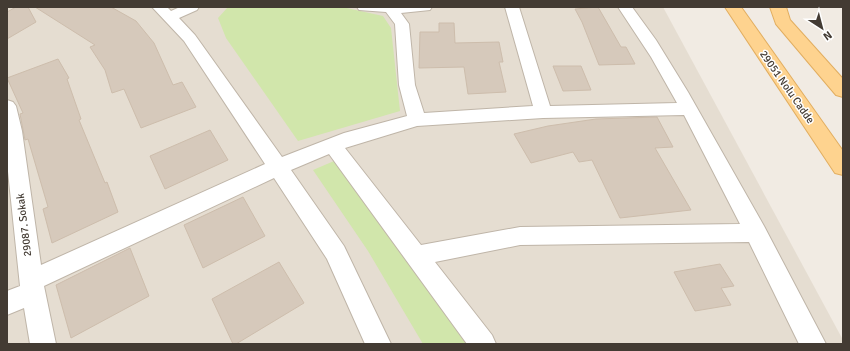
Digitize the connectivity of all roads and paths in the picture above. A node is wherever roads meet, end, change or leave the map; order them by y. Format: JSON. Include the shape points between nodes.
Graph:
{"nodes":[{"id":1,"x":192,"y":7,"type":"edge"},
{"id":2,"x":364,"y":7,"type":"edge"},
{"id":3,"x":425,"y":7,"type":"edge"},
{"id":4,"x":512,"y":7,"type":"edge"},
{"id":5,"x":625,"y":7,"type":"edge"},
{"id":6,"x":733,"y":7,"type":"edge"},
{"id":7,"x":778,"y":7,"type":"edge"},
{"id":8,"x":391,"y":9,"type":"junction"},
{"id":9,"x":164,"y":12,"type":"edge"},
{"id":10,"x":843,"y":91,"type":"edge"},
{"id":11,"x":7,"y":106,"type":"edge"},
{"id":12,"x":689,"y":109,"type":"junction"},
{"id":13,"x":543,"y":112,"type":"junction"},
{"id":14,"x":417,"y":120,"type":"junction"},
{"id":15,"x":10,"y":132,"type":"edge"},
{"id":16,"x":333,"y":146,"type":"junction"},
{"id":17,"x":843,"y":166,"type":"edge"},
{"id":18,"x":278,"y":167,"type":"junction"},
{"id":19,"x":756,"y":233,"type":"junction"},
{"id":20,"x":416,"y":256,"type":"junction"},
{"id":21,"x":32,"y":287,"type":"junction"},
{"id":22,"x":7,"y":303,"type":"edge"},
{"id":23,"x":43,"y":344,"type":"edge"},
{"id":24,"x":378,"y":344,"type":"edge"},
{"id":25,"x":483,"y":344,"type":"edge"},
{"id":26,"x":813,"y":344,"type":"edge"}],
"edges":[{"from":1,"to":9,"type":"street"},
{"from":2,"to":8,"type":"street"},
{"from":3,"to":8,"type":"street"},
{"from":4,"to":13,"type":"street"},
{"from":5,"to":12,"type":"street","via":[[645,32]]},
{"from":6,"to":17,"type":"main road","name":"29051 Nolu Cadde"},
{"from":7,"to":10,"type":"main road","via":[[782,21]]},
{"from":8,"to":14,"type":"street","via":[[402,24],[407,85]]},
{"from":9,"to":18,"type":"street","via":[[190,38]]},
{"from":11,"to":15,"type":"street","name":"29087. Sokak"},
{"from":12,"to":13,"type":"street"},
{"from":12,"to":19,"type":"street"},
{"from":13,"to":14,"type":"street"},
{"from":14,"to":16,"type":"street","via":[[351,138]]},
{"from":15,"to":21,"type":"street","name":"29087. Sokak"},
{"from":16,"to":18,"type":"street"},
{"from":16,"to":20,"type":"street"},
{"from":18,"to":21,"type":"street"},
{"from":18,"to":24,"type":"street","via":[[336,253]]},
{"from":19,"to":20,"type":"street","via":[[520,236]]},
{"from":19,"to":26,"type":"street"},
{"from":20,"to":25,"type":"street"},
{"from":21,"to":22,"type":"street"},
{"from":21,"to":23,"type":"street","name":"29087. Sokak"}]}
